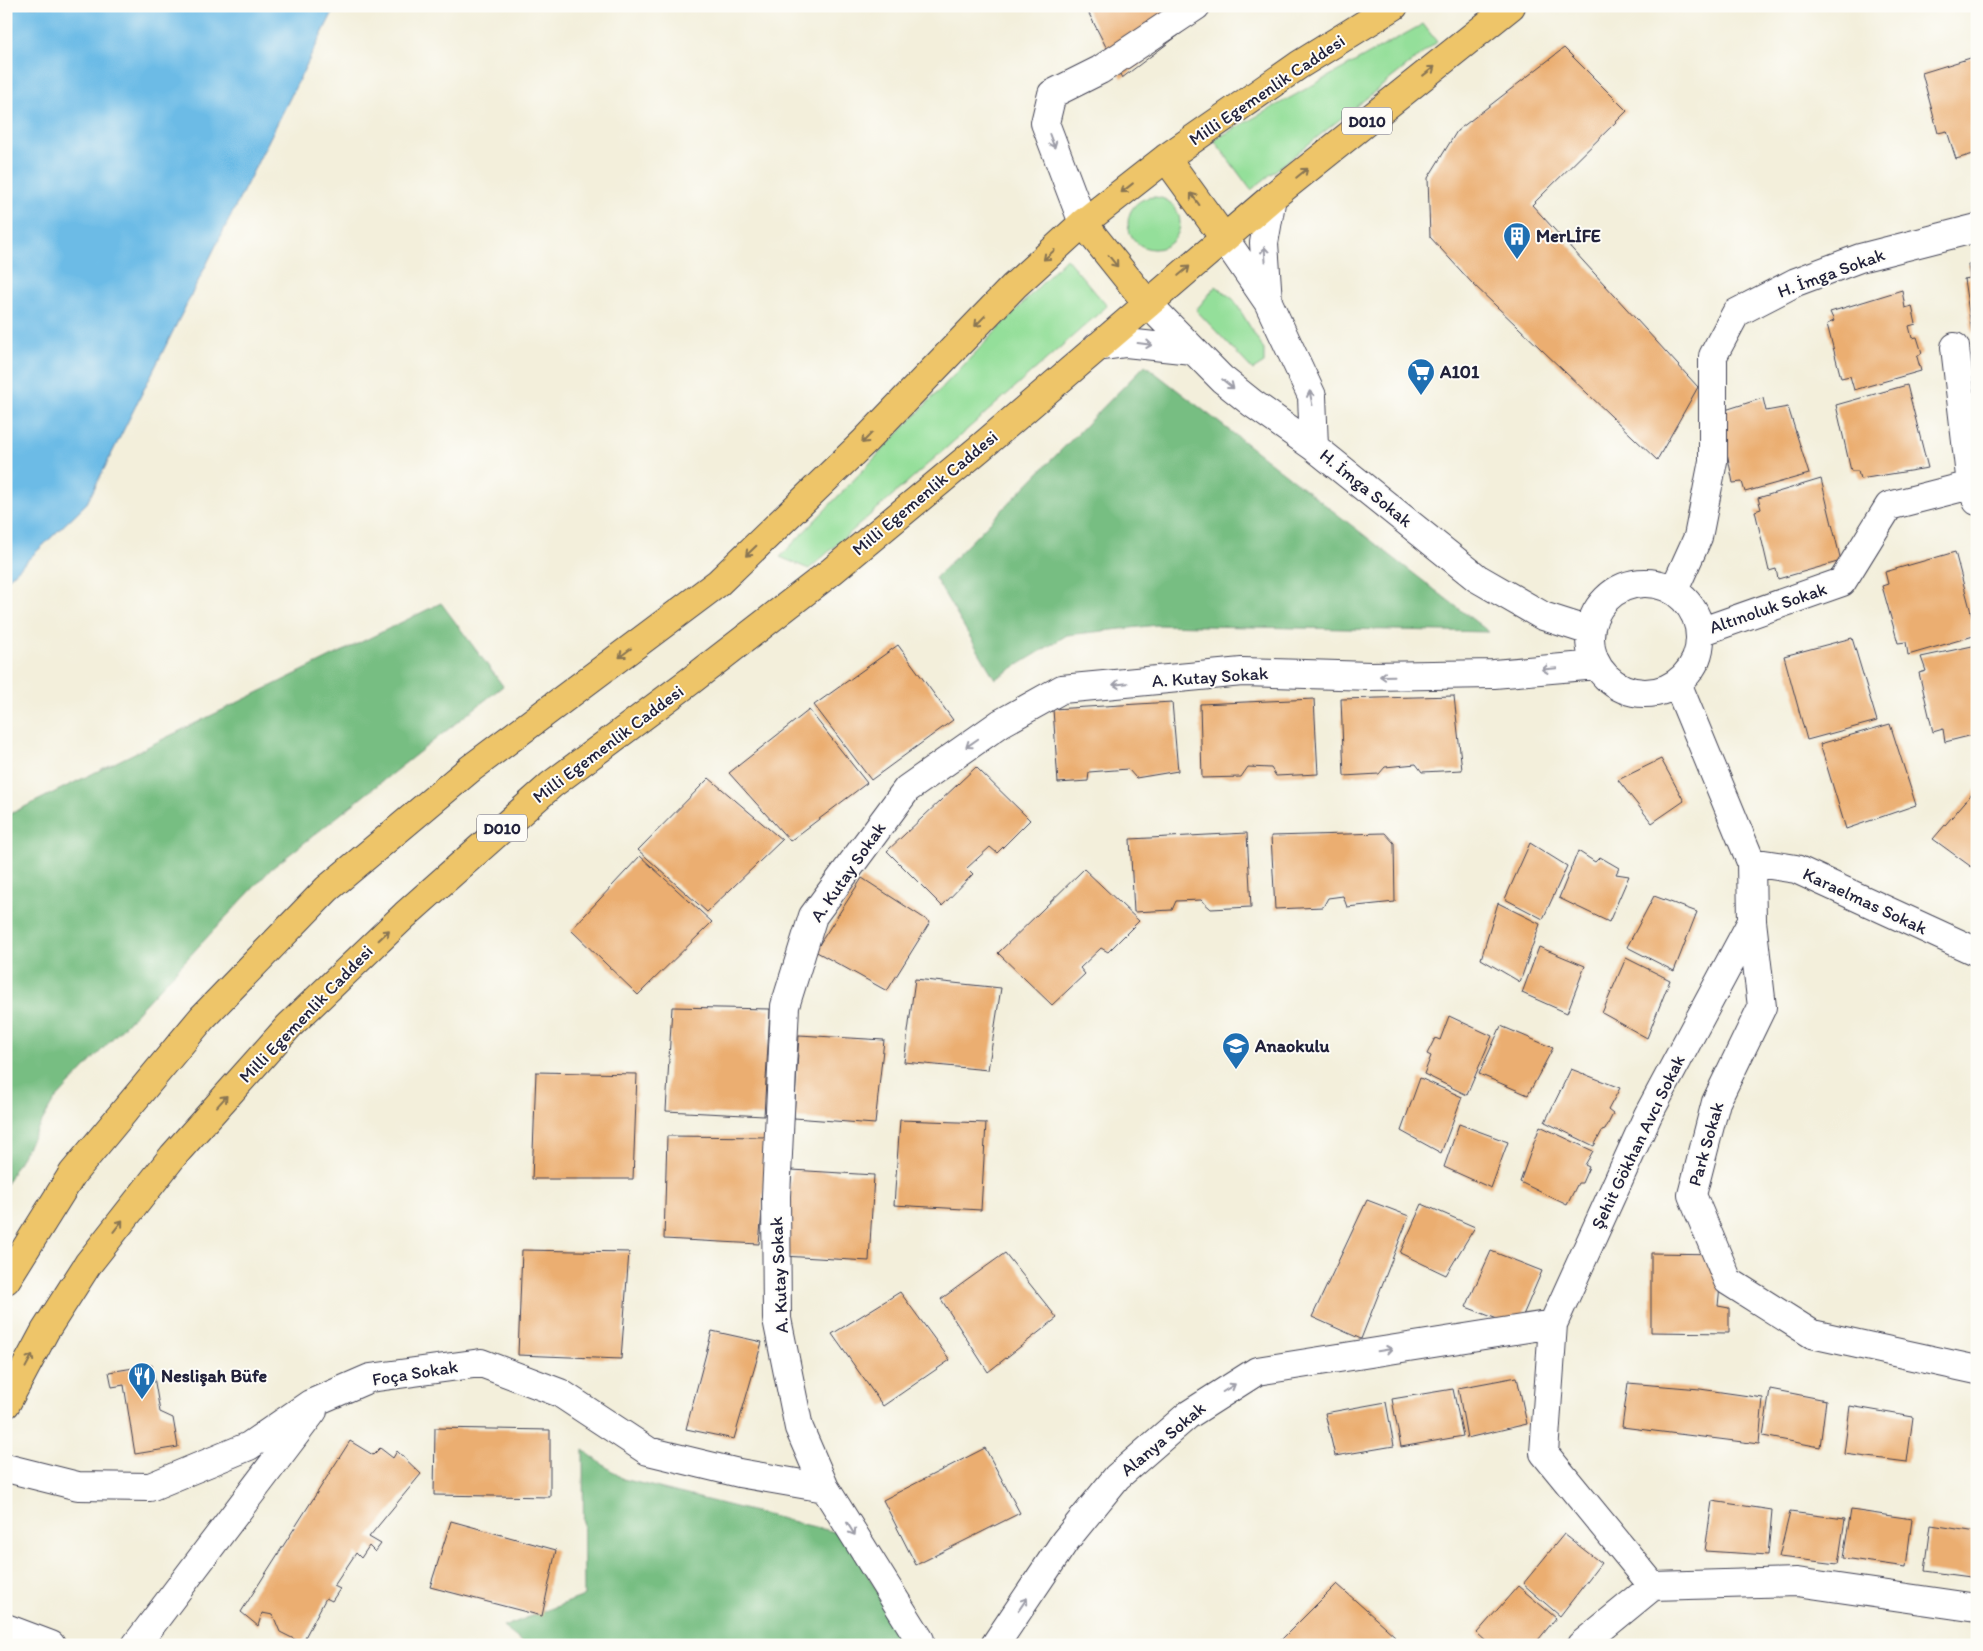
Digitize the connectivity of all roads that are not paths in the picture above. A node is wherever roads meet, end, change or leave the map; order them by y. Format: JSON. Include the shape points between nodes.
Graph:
{"nodes":[{"id":1,"x":1196,"y":6,"type":"edge"},
{"id":2,"x":1394,"y":6,"type":"edge"},
{"id":3,"x":1511,"y":6,"type":"edge"},
{"id":4,"x":1166,"y":158,"type":"junction"},
{"id":5,"x":1272,"y":198,"type":"junction"},
{"id":6,"x":1083,"y":223,"type":"junction"},
{"id":7,"x":1977,"y":228,"type":"edge"},
{"id":8,"x":1224,"y":238,"type":"junction"},
{"id":9,"x":1268,"y":302,"type":"junction"},
{"id":10,"x":1147,"y":303,"type":"junction"},
{"id":11,"x":1096,"y":347,"type":"junction"},
{"id":12,"x":1955,"y":347,"type":"dead end"},
{"id":13,"x":1192,"y":350,"type":"junction"},
{"id":14,"x":1314,"y":447,"type":"junction"},
{"id":15,"x":1974,"y":493,"type":"edge"},
{"id":16,"x":1674,"y":590,"type":"junction"},
{"id":17,"x":1590,"y":631,"type":"junction"},
{"id":18,"x":1700,"y":632,"type":"junction"},
{"id":19,"x":1597,"y":665,"type":"junction"},
{"id":20,"x":1677,"y":683,"type":"junction"},
{"id":21,"x":1751,"y":862,"type":"junction"},
{"id":22,"x":1752,"y":921,"type":"junction"},
{"id":23,"x":1977,"y":952,"type":"edge"},
{"id":24,"x":6,"y":1280,"type":"edge"},
{"id":25,"x":1553,"y":1324,"type":"junction"},
{"id":26,"x":1977,"y":1370,"type":"edge"},
{"id":27,"x":322,"y":1398,"type":"junction"},
{"id":28,"x":6,"y":1404,"type":"edge"},
{"id":29,"x":6,"y":1468,"type":"edge"},
{"id":30,"x":825,"y":1488,"type":"junction"},
{"id":31,"x":1653,"y":1586,"type":"junction"},
{"id":32,"x":1977,"y":1608,"type":"edge"},
{"id":33,"x":6,"y":1628,"type":"edge"},
{"id":34,"x":51,"y":1645,"type":"edge"},
{"id":35,"x":136,"y":1645,"type":"edge"},
{"id":36,"x":920,"y":1645,"type":"edge"},
{"id":37,"x":995,"y":1645,"type":"edge"},
{"id":38,"x":1581,"y":1645,"type":"edge"}],
"edges":[{"from":1,"to":6,"type":"street","one_way":true,"via":[[1100,70],[1052,94],[1045,123]]},
{"from":2,"to":4,"type":"highway","name":"Milli Egemenlik Caddesi","via":[[1299,65]]},
{"from":5,"to":3,"type":"highway","number":"D010","one_way":true},
{"from":4,"to":6,"type":"highway","name":"Milli Egemenlik Caddesi","one_way":true},
{"from":8,"to":4,"type":"highway","one_way":true},
{"from":5,"to":8,"type":"highway","number":"D010"},
{"from":9,"to":5,"type":"street","one_way":true,"via":[[1264,243]]},
{"from":6,"to":10,"type":"highway","one_way":true},
{"from":6,"to":24,"type":"highway","name":"Milli Egemenlik Caddesi","one_way":true,"via":[[1014,286],[865,441],[718,584],[470,770],[327,889],[202,1018],[73,1173]]},
{"from":7,"to":16,"type":"street","name":"H. İmga Sokak","via":[[1860,258],[1796,282],[1736,313],[1713,356],[1713,461],[1698,537]]},
{"from":8,"to":9,"type":"street","name":"H. İmga Sokak"},
{"from":10,"to":8,"type":"highway","number":"D010","one_way":true},
{"from":14,"to":9,"type":"street","name":"H. İmga Sokak","one_way":true,"via":[[1312,396]]},
{"from":10,"to":11,"type":"highway","name":"Milli Egemenlik Caddesi"},
{"from":10,"to":13,"type":"street"},
{"from":11,"to":13,"type":"street","one_way":true,"via":[[1134,343]]},
{"from":28,"to":11,"type":"highway","name":"Milli Egemenlik Caddesi","number":"D010","one_way":true,"via":[[45,1331],[88,1264],[173,1156],[296,1020],[405,915],[551,785],[832,571]]},
{"from":12,"to":15,"type":"street","name":"Altınoluk Sokak"},
{"from":13,"to":14,"type":"street","one_way":true,"via":[[1252,403]]},
{"from":14,"to":17,"type":"street","name":"H. İmga Sokak","via":[[1477,578],[1543,616]]},
{"from":15,"to":18,"type":"street","name":"Altınoluk Sokak","via":[[1889,506],[1842,582]]},
{"from":16,"to":17,"type":"street","via":[[1657,584],[1638,583],[1621,588],[1606,598],[1595,613]]},
{"from":16,"to":18,"type":"street","via":[[1688,603],[1697,618]]},
{"from":17,"to":19,"type":"street","via":[[1591,649]]},
{"from":18,"to":20,"type":"street","via":[[1698,654]]},
{"from":19,"to":20,"type":"street","via":[[1624,689],[1642,693]]},
{"from":19,"to":30,"type":"street","name":"A. Kutay Sokak","one_way":true,"via":[[1494,674],[1371,676],[1242,672],[1062,689],[1001,723],[907,789],[813,916],[785,1006],[776,1196],[777,1319],[799,1428]]},
{"from":20,"to":21,"type":"street","name":"Şehit Gökhan Avcı Sokak"},
{"from":21,"to":22,"type":"street","name":"Şehit Gökhan Avcı Sokak"},
{"from":21,"to":23,"type":"street","name":"Karaelmas Sokak","via":[[1796,870]]},
{"from":22,"to":25,"type":"street","name":"Şehit Gökhan Avcı Sokak","via":[[1648,1114]]},
{"from":22,"to":26,"type":"street","name":"Park Sokak","via":[[1762,1007],[1716,1102],[1692,1195],[1728,1281],[1812,1334]]},
{"from":25,"to":31,"type":"street","name":"Şehit Gökhan Avcı Sokak","via":[[1544,1453]]},
{"from":37,"to":25,"type":"street","name":"Alanya Sokak","one_way":true,"via":[[1065,1542],[1117,1477],[1188,1414],[1257,1371]]},
{"from":27,"to":29,"type":"street","name":"Foça Sokak","via":[[249,1446],[150,1487],[78,1486]]},
{"from":27,"to":30,"type":"street","name":"Foça Sokak","via":[[370,1378],[481,1363],[560,1394],[648,1451],[739,1473]]},
{"from":27,"to":35,"type":"street"},
{"from":30,"to":36,"type":"street","name":"A. Kutay Sokak","one_way":true,"via":[[920,1640]]},
{"from":31,"to":32,"type":"street","via":[[1797,1582]]},
{"from":31,"to":38,"type":"street"},
{"from":33,"to":34,"type":"street"}]}
